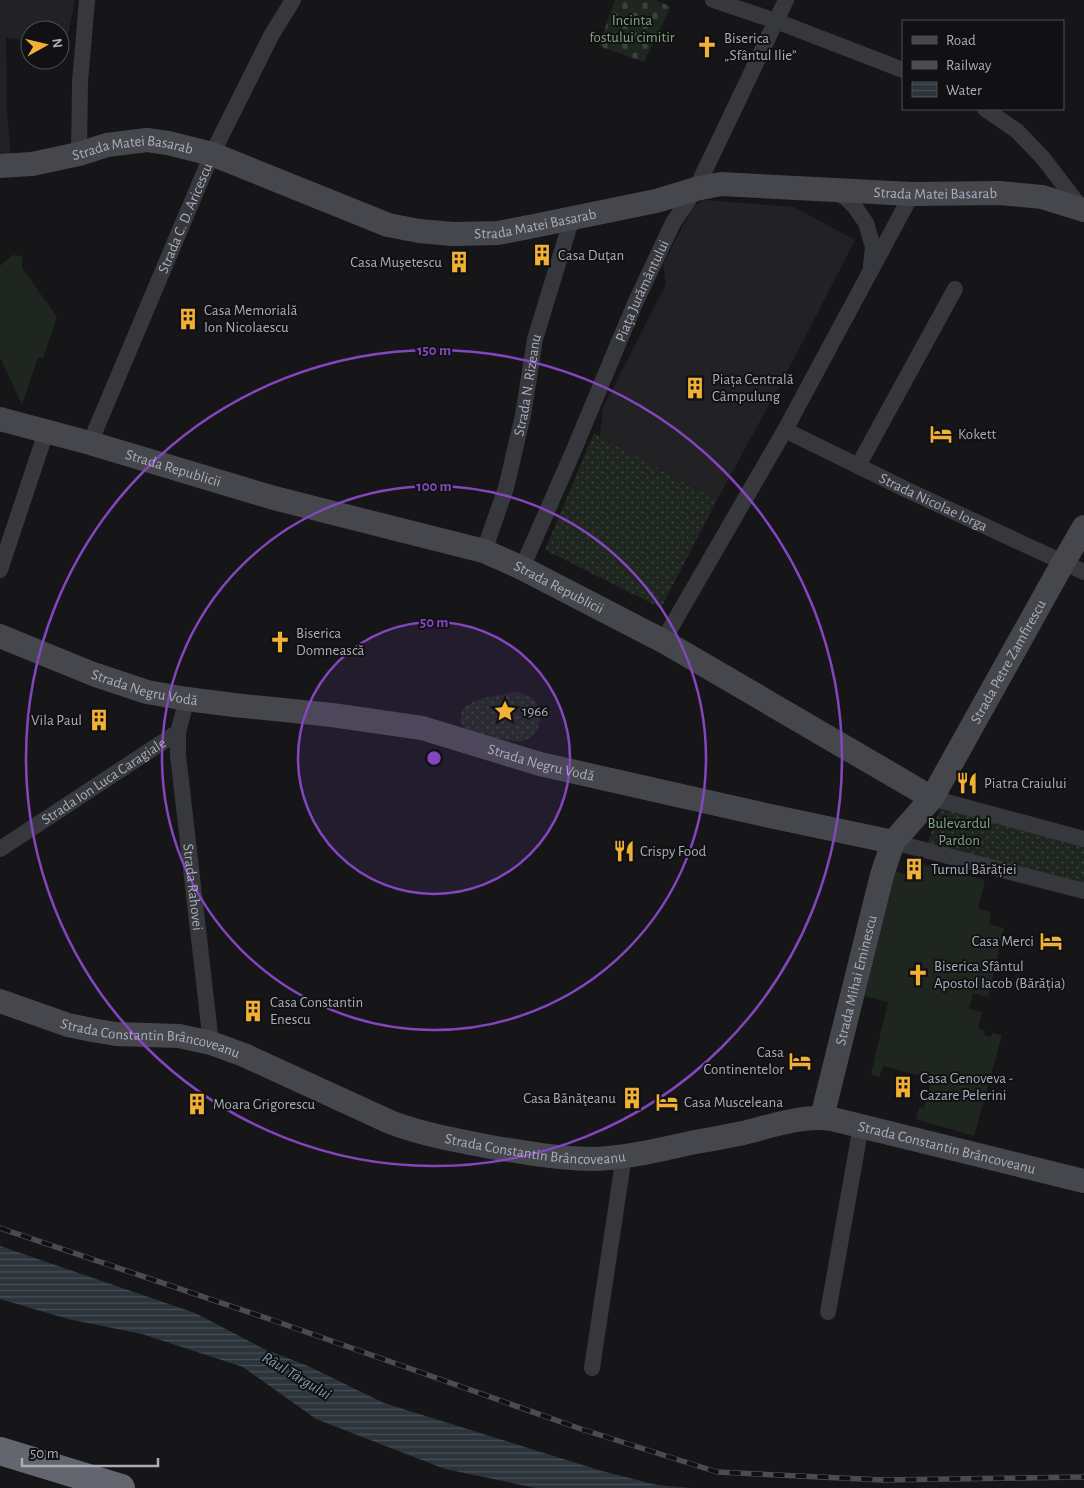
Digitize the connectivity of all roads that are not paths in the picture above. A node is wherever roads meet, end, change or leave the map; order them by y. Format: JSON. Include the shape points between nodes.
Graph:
{"nodes":[{"id":1,"x":86,"y":0,"type":"edge"},
{"id":2,"x":293,"y":0,"type":"edge"},
{"id":3,"x":713,"y":0,"type":"edge"},
{"id":4,"x":786,"y":0,"type":"edge"},
{"id":5,"x":776,"y":21,"type":"junction"},
{"id":6,"x":902,"y":70,"type":"edge"},
{"id":7,"x":986,"y":110,"type":"edge"},
{"id":8,"x":79,"y":154,"type":"junction"},
{"id":9,"x":212,"y":154,"type":"junction"},
{"id":10,"x":0,"y":166,"type":"edge"},
{"id":11,"x":696,"y":189,"type":"junction"},
{"id":12,"x":831,"y":189,"type":"junction"},
{"id":13,"x":912,"y":194,"type":"junction"},
{"id":14,"x":1083,"y":210,"type":"edge"},
{"id":15,"x":572,"y":218,"type":"junction"},
{"id":16,"x":870,"y":274,"type":"junction"},
{"id":17,"x":955,"y":289,"type":"dead end"},
{"id":18,"x":0,"y":419,"type":"edge"},
{"id":19,"x":785,"y":430,"type":"junction"},
{"id":20,"x":46,"y":432,"type":"junction"},
{"id":21,"x":90,"y":442,"type":"junction"},
{"id":22,"x":858,"y":466,"type":"junction"},
{"id":23,"x":1084,"y":527,"type":"edge"},
{"id":24,"x":484,"y":552,"type":"junction"},
{"id":25,"x":1073,"y":567,"type":"edge"},
{"id":26,"x":522,"y":568,"type":"junction"},
{"id":27,"x":0,"y":570,"type":"edge"},
{"id":28,"x":0,"y":636,"type":"edge"},
{"id":29,"x":663,"y":641,"type":"junction"},
{"id":30,"x":187,"y":699,"type":"junction"},
{"id":31,"x":178,"y":732,"type":"junction"},
{"id":32,"x":932,"y":798,"type":"junction"},
{"id":33,"x":1084,"y":839,"type":"edge"},
{"id":34,"x":893,"y":842,"type":"junction"},
{"id":35,"x":0,"y":849,"type":"edge"},
{"id":36,"x":1084,"y":892,"type":"edge"},
{"id":37,"x":0,"y":1001,"type":"edge"},
{"id":38,"x":211,"y":1042,"type":"junction"},
{"id":39,"x":822,"y":1118,"type":"junction"},
{"id":40,"x":861,"y":1126,"type":"junction"},
{"id":41,"x":624,"y":1156,"type":"junction"},
{"id":42,"x":1084,"y":1181,"type":"edge"},
{"id":43,"x":828,"y":1312,"type":"dead end"},
{"id":44,"x":592,"y":1368,"type":"dead end"},
{"id":45,"x":0,"y":1451,"type":"edge"},
{"id":46,"x":120,"y":1488,"type":"edge"}],
"edges":[{"from":1,"to":8,"type":"street"},
{"from":2,"to":9,"type":"street","name":"Strada C. D. Aricescu","via":[[271,36]]},
{"from":3,"to":5,"type":"street"},
{"from":4,"to":5,"type":"street","name":"Piața Jurământului"},
{"from":5,"to":6,"type":"street"},
{"from":5,"to":11,"type":"street","name":"Piața Jurământului"},
{"from":7,"to":14,"type":"street","via":[[1016,131],[1043,158]]},
{"from":8,"to":9,"type":"street","name":"Strada Matei Basarab","via":[[107,145],[147,140]]},
{"from":8,"to":10,"type":"street","name":"Strada Matei Basarab","via":[[32,164]]},
{"from":9,"to":15,"type":"street","name":"Strada Matei Basarab","via":[[388,225],[419,231],[498,233]]},
{"from":9,"to":21,"type":"street","name":"Strada C. D. Aricescu"},
{"from":11,"to":12,"type":"street","name":"Strada Matei Basarab","via":[[721,184]]},
{"from":11,"to":15,"type":"street","name":"Strada Matei Basarab","via":[[656,201]]},
{"from":11,"to":26,"type":"street","name":"Piața Jurământului","via":[[673,222],[636,300]]},
{"from":12,"to":13,"type":"street","name":"Strada Matei Basarab"},
{"from":12,"to":16,"type":"street","via":[[846,198],[866,223],[873,247]]},
{"from":13,"to":14,"type":"street","name":"Strada Matei Basarab","via":[[1034,196]]},
{"from":13,"to":16,"type":"street"},
{"from":15,"to":24,"type":"street","name":"Strada N. Rizeanu","via":[[536,339],[506,488]]},
{"from":16,"to":19,"type":"street"},
{"from":17,"to":22,"type":"street"},
{"from":18,"to":20,"type":"street","name":"Strada Republicii"},
{"from":19,"to":22,"type":"street","name":"Strada Nicolae Iorga"},
{"from":19,"to":29,"type":"street"},
{"from":20,"to":21,"type":"street","name":"Strada Republicii"},
{"from":20,"to":27,"type":"street"},
{"from":21,"to":24,"type":"street","name":"Strada Republicii","via":[[274,498]]},
{"from":22,"to":25,"type":"street","name":"Strada Nicolae Iorga"},
{"from":23,"to":25,"type":"street","name":"Strada Petre Zamfirescu"},
{"from":24,"to":26,"type":"street","name":"Strada Republicii"},
{"from":25,"to":32,"type":"street","name":"Strada Petre Zamfirescu"},
{"from":26,"to":29,"type":"street","name":"Strada Republicii"},
{"from":28,"to":30,"type":"street","name":"Strada Negru Vodă","via":[[93,674],[148,692]]},
{"from":29,"to":32,"type":"street","name":"Strada Republicii"},
{"from":30,"to":31,"type":"street","name":"Strada Ion Luca Caragiale"},
{"from":30,"to":34,"type":"street","name":"Strada Negru Vodă","via":[[422,728],[540,764]]},
{"from":31,"to":35,"type":"street","name":"Strada Ion Luca Caragiale"},
{"from":31,"to":38,"type":"street","name":"Strada Rahovei"},
{"from":32,"to":33,"type":"street","name":"Strada Republicii"},
{"from":32,"to":34,"type":"street","name":"Strada Petre Zamfirescu"},
{"from":34,"to":36,"type":"street","name":"Strada Negru Vodă"},
{"from":34,"to":39,"type":"street","name":"Strada Mihai Eminescu"},
{"from":37,"to":38,"type":"street","name":"Strada Constantin Brâncoveanu","via":[[92,1030],[178,1036]]},
{"from":38,"to":41,"type":"street","name":"Strada Constantin Brâncoveanu","via":[[412,1131],[564,1158]]},
{"from":39,"to":40,"type":"street","name":"Strada Constantin Brâncoveanu"},
{"from":39,"to":41,"type":"street","name":"Strada Constantin Brâncoveanu","via":[[795,1120]]},
{"from":40,"to":42,"type":"street","name":"Strada Constantin Brâncoveanu"},
{"from":40,"to":43,"type":"street"},
{"from":41,"to":44,"type":"street"},
{"from":45,"to":46,"type":"highway"}]}
